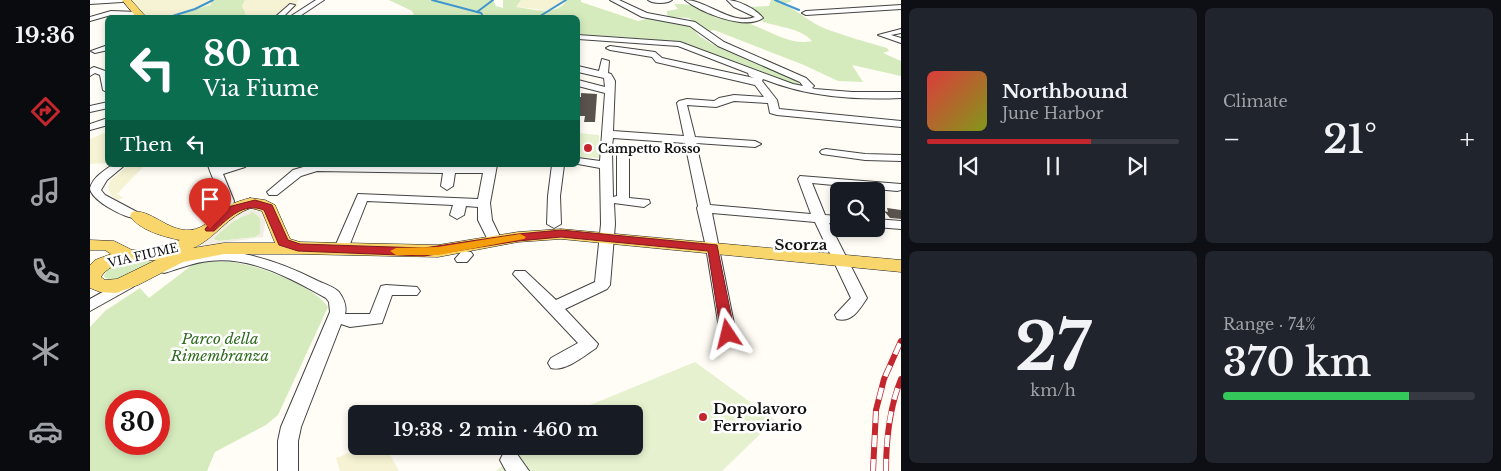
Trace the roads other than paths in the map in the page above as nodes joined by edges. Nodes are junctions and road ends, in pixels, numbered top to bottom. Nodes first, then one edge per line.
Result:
1 (122, 0) edge
2 (126, 0) edge
3 (322, 0) edge
4 (613, 0) edge
5 (650, 0) edge
6 (669, 0) edge
7 (688, 0) edge
8 (730, 0) edge
9 (90, 2) edge
10 (292, 5) dead end
11 (901, 7) edge
12 (806, 13) dead end
13 (133, 15) edge
14 (139, 15) edge
15 (280, 15) edge
16 (297, 15) edge
17 (90, 19) edge
18 (901, 31) edge
19 (580, 37) edge
20 (901, 39) edge
21 (580, 44) edge
22 (105, 48) edge
23 (95, 51) dead end
24 (605, 61) dead end
25 (730, 63) junction
26 (580, 66) edge
27 (90, 74) edge
28 (105, 77) edge
29 (580, 83) edge
30 (608, 83) junction
31 (759, 83) junction
32 (805, 88) junction
33 (580, 90) edge
34 (901, 95) edge
35 (772, 100) junction
36 (105, 106) edge
37 (90, 109) edge
38 (105, 122) edge
39 (901, 124) edge
40 (90, 127) edge
41 (725, 129) dead end
42 (607, 134) junction
43 (691, 140) junction
44 (729, 142) junction
45 (755, 144) dead end
46 (607, 148) junction
47 (826, 152) dead end
48 (901, 158) edge
49 (580, 161) edge
50 (606, 165) junction
51 (116, 167) edge
52 (228, 167) edge
53 (316, 167) edge
54 (406, 167) edge
55 (490, 167) edge
56 (558, 167) edge
57 (215, 169) edge
58 (450, 169) junction
59 (447, 186) dead end
60 (897, 187) dead end
61 (273, 192) dead end
62 (228, 195) junction
63 (608, 200) junction
64 (623, 201) junction
65 (255, 203) junction
66 (644, 203) dead end
67 (484, 204) junction
68 (703, 208) junction
69 (135, 215) joint
70 (225, 215) junction
71 (820, 219) junction
72 (830, 220) edge
73 (554, 224) dead end
74 (885, 224) edge
75 (901, 225) edge
76 (210, 229) junction
77 (164, 230) junction
78 (277, 230) junction
79 (606, 237) junction
80 (494, 241) junction
81 (90, 246) edge
82 (244, 248) junction
83 (298, 248) junction
84 (713, 248) junction
85 (341, 250) junction
86 (154, 254) junction
87 (129, 256) junction
88 (840, 259) junction
89 (901, 266) edge
90 (94, 274) edge
91 (520, 274) dead end
92 (138, 278) junction
93 (412, 291) dead end
94 (90, 306) edge
95 (553, 308) junction
96 (843, 315) dead end
97 (336, 317) junction
98 (728, 334) dead end
99 (557, 363) dead end
100 (288, 471) edge

1 - 9 street
2 - 14 main road
3 - 16 street
4 - 32 street
5 - 6 street
7 - 8 street
10 - 15 street
11 - 12 street
13 - 17 street
18 - 20 street
19 - 25 street
21 - 31 street
22 - 23 street
24 - 30 street
25 - 31 street
25 - 32 street
26 - 30 street
27 - 28 street
29 - 30 street
30 - 33 street
30 - 42 street
31 - 35 street
32 - 34 street
35 - 39 street
35 - 43 street
36 - 37 street
38 - 40 street
41 - 44 street
42 - 43 street
42 - 46 street
43 - 44 street
43 - 68 street
44 - 45 street
46 - 50 street
46 - 64 street
47 - 48 street
49 - 50 street
50 - 63 street
51 - 69 street
52 - 57 street
53 - 61 street
54 - 58 street
55 - 58 street
55 - 67 street
56 - 73 street
57 - 62 street
58 - 59 street
60 - 71 street
62 - 65 street
62 - 70 street
63 - 64 street
63 - 79 street
64 - 66 street
65 - 70 main road, VIA FIUME
65 - 78 main road
67 - 80 street
67 - 85 street
68 - 71 street
68 - 84 street
69 - 77 main road
70 - 76 main road, VIA FIUME
71 - 72 street
71 - 88 street
74 - 75 street
76 - 77 main road
76 - 86 main road, VIA FIUME
77 - 86 main road
78 - 82 main road, VIA FIUME
78 - 83 main road
79 - 80 main road, VIA FIUME
79 - 84 main road, VIA FIUME
79 - 95 street
80 - 85 main road, VIA FIUME
81 - 87 main road
81 - 90 main road
82 - 83 main road, VIA FIUME
82 - 92 main road, VIA FIUME
83 - 85 main road, VIA FIUME
84 - 88 main road, VIA FIUME
84 - 98 street
86 - 87 main road, VIA FIUME
87 - 90 main road, VIA FIUME
88 - 89 main road, VIA FIUME
88 - 96 street
90 - 92 main road, VIA FIUME
91 - 95 street
92 - 94 street
92 - 97 street
93 - 97 street
95 - 99 street
97 - 100 street

